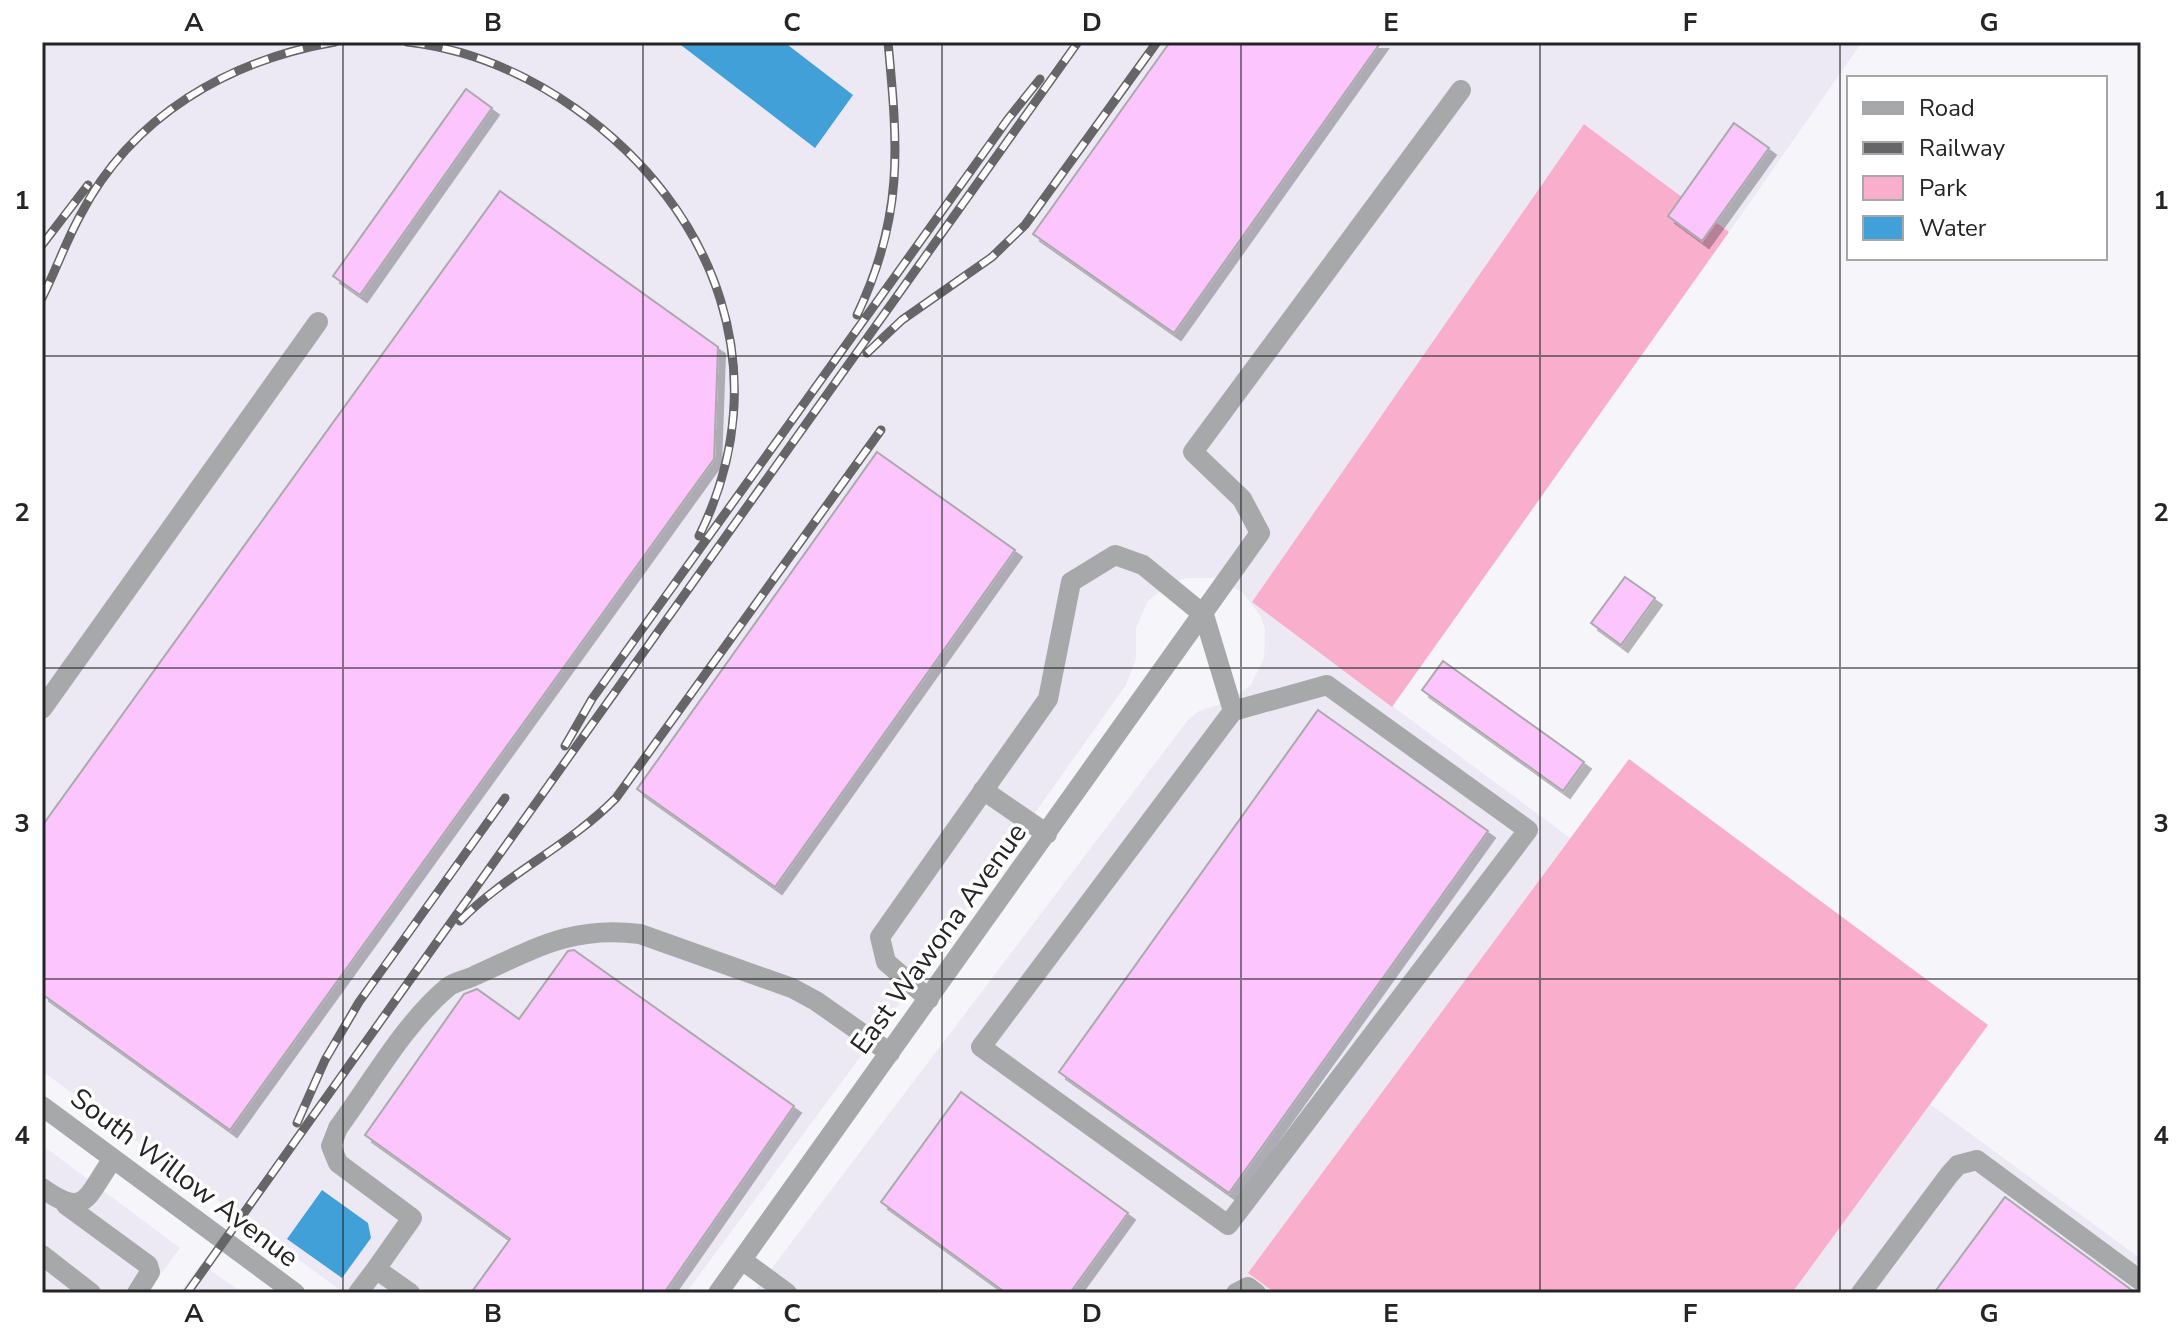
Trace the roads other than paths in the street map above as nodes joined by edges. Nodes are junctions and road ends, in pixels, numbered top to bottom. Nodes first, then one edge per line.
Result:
1 (1461, 90) dead end
2 (318, 322) dead end
3 (1204, 615) junction
4 (42, 709) edge
5 (1233, 711) junction
6 (983, 790) junction
7 (1047, 834) junction
8 (929, 999) junction
9 (890, 1053) junction
10 (42, 1106) edge
11 (113, 1159) junction
12 (42, 1188) edge
13 (66, 1205) junction
14 (42, 1255) edge
15 (742, 1260) junction
16 (376, 1269) junction
17 (2141, 1281) edge
18 (91, 1293) edge
19 (137, 1293) edge
20 (295, 1293) edge
21 (358, 1293) edge
22 (410, 1293) edge
23 (718, 1293) edge
24 (787, 1293) edge
25 (1236, 1293) edge
26 (1256, 1293) edge
27 (1861, 1293) edge

1 - 3 street, East Wawona Avenue
2 - 4 street
3 - 5 street
3 - 6 street
3 - 7 street, East Wawona Avenue
5 - 5 street
6 - 7 street
6 - 8 street
7 - 8 street, East Wawona Avenue
8 - 9 street, East Wawona Avenue
9 - 15 street, East Wawona Avenue
9 - 16 street
10 - 11 street, South Willow Avenue
11 - 13 street
11 - 20 street, South Willow Avenue
12 - 13 street
13 - 19 street
14 - 18 street
15 - 23 street, East Wawona Avenue
15 - 24 street
16 - 21 street
16 - 22 street
17 - 27 street
25 - 26 street

